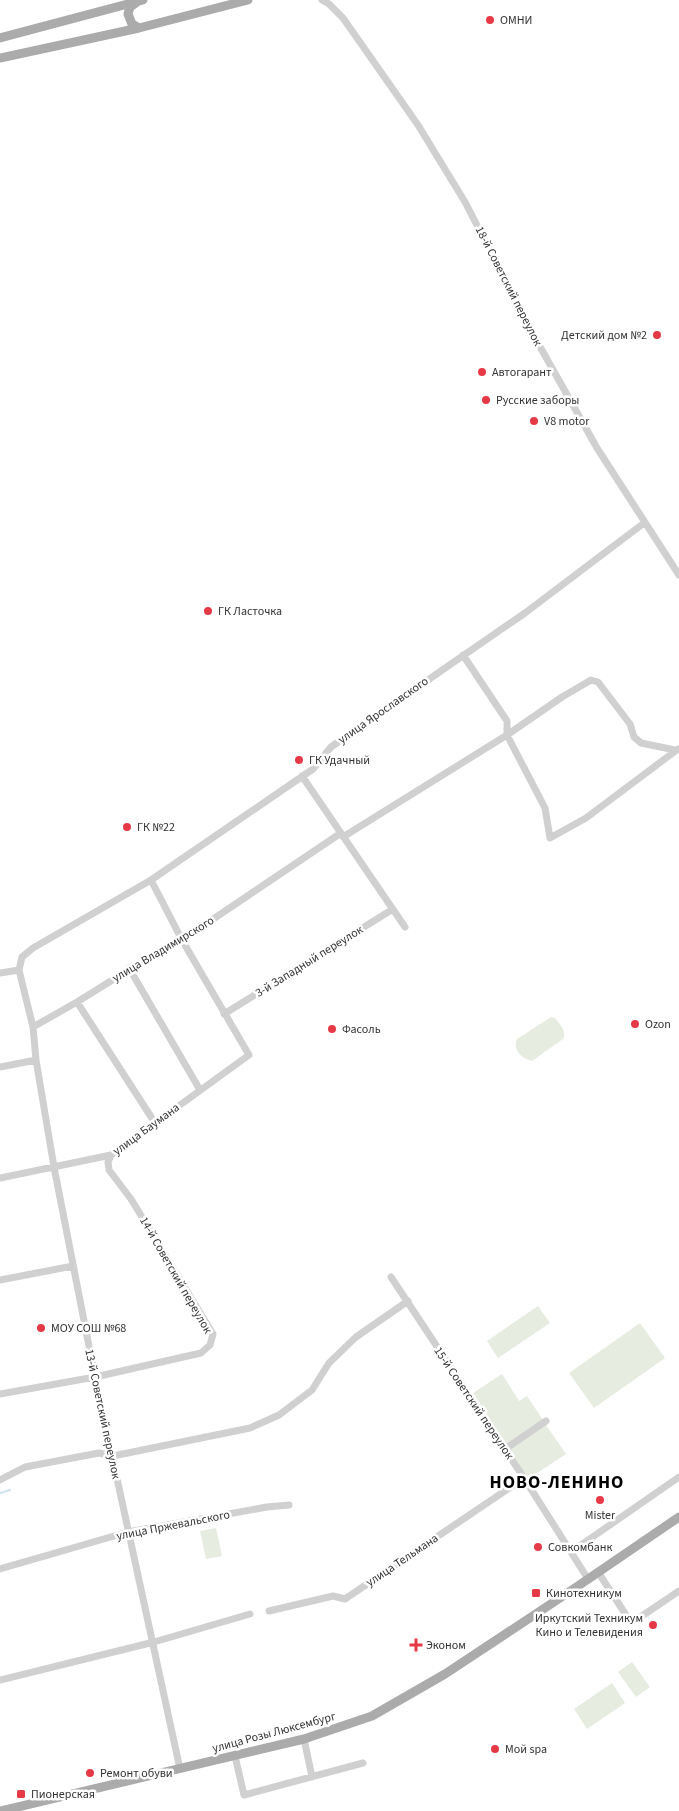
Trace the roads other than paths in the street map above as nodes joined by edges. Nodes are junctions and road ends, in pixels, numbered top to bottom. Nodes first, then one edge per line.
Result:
1 (248, 0) edge
2 (322, 0) edge
3 (140, 1) edge
4 (328, 2) edge
5 (138, 28) junction
6 (0, 38) edge
7 (0, 58) edge
8 (644, 523) junction
9 (679, 575) edge
10 (463, 655) junction
11 (507, 735) junction
12 (677, 749) edge
13 (302, 776) junction
14 (342, 835) junction
15 (151, 880) junction
16 (393, 909) junction
17 (405, 926) dead end
18 (182, 940) junction
19 (129, 968) junction
20 (19, 970) junction
21 (0, 973) edge
22 (77, 1002) junction
23 (224, 1014) junction
24 (33, 1028) junction
25 (36, 1060) junction
26 (0, 1067) edge
27 (200, 1090) junction
28 (155, 1123) junction
29 (111, 1155) junction
30 (54, 1167) junction
31 (0, 1178) edge
32 (73, 1266) junction
33 (391, 1277) dead end
34 (0, 1280) edge
35 (408, 1301) junction
36 (95, 1377) junction
37 (0, 1394) edge
38 (546, 1421) dead end
39 (504, 1449) junction
40 (113, 1456) junction
41 (679, 1477) edge
42 (524, 1478) junction
43 (0, 1480) edge
44 (289, 1505) dead end
45 (679, 1517) edge
46 (128, 1532) junction
47 (571, 1552) junction
48 (0, 1569) edge
49 (598, 1572) junction
50 (588, 1579) junction
51 (679, 1591) edge
52 (269, 1610) dead end
53 (250, 1614) dead end
54 (154, 1642) junction
55 (0, 1680) edge
56 (304, 1739) junction
57 (235, 1756) junction
58 (363, 1763) dead end
59 (180, 1769) junction
60 (312, 1777) junction
61 (1, 1811) edge

1 - 5 main road
2 - 4 street, 18-й Советский переулок
3 - 5 main road
3 - 6 main road
4 - 8 street, 18-й Советский переулок
5 - 7 main road
8 - 9 street, 18-й Советский переулок
8 - 10 street, улица Ярославского
10 - 11 street
10 - 13 street, улица Ярославского
11 - 12 street, улица Владимирского
11 - 12 street
11 - 14 street, улица Владимирского
13 - 14 street
13 - 15 street, улица Ярославского
14 - 16 street
14 - 18 street, улица Владимирского
15 - 18 street
15 - 20 street, улица Ярославского
16 - 17 street
16 - 23 street, 3-й Западный переулок
18 - 19 street, улица Владимирского
18 - 23 street
19 - 22 street, улица Владимирского
19 - 27 street
20 - 21 street
20 - 24 street, 13-й Советский переулок
22 - 24 street, улица Владимирского
22 - 28 street
23 - 27 street, улица Баумана
24 - 25 street, 13-й Советский переулок
25 - 26 street
25 - 30 street, 13-й Советский переулок
27 - 28 street, улица Баумана
28 - 29 street, улица Баумана
29 - 30 street, улица Баумана
29 - 36 street, 14-й Советский переулок
30 - 31 street, улица Баумана
30 - 32 street, 13-й Советский переулок
32 - 34 street
32 - 36 street, 13-й Советский переулок
33 - 35 street, 15-й Советский переулок
35 - 39 street, 15-й Советский переулок
35 - 40 street
36 - 37 street
36 - 40 street, 13-й Советский переулок
38 - 39 street
39 - 42 street, 15-й Советский переулок
40 - 43 street
40 - 46 street, 13-й Советский переулок
41 - 47 street
42 - 47 street, 15-й Советский переулок
42 - 52 street, улица Тельмана
44 - 46 street, улица Пржевальского
45 - 49 main road, улица Розы Люксембург
46 - 48 street, улица Пржевальского
46 - 54 street, 13-й Советский переулок
47 - 50 street, 15-й Советский переулок
49 - 50 main road, улица Розы Люксембург
49 - 51 street
50 - 56 main road, улица Розы Люксембург
53 - 54 street
54 - 55 street
54 - 59 street, 13-й Советский переулок
56 - 57 main road, улица Розы Люксембург
56 - 60 street
57 - 59 main road, улица Розы Люксембург
57 - 60 street
58 - 60 street
59 - 61 main road, улица Розы Люксембург

